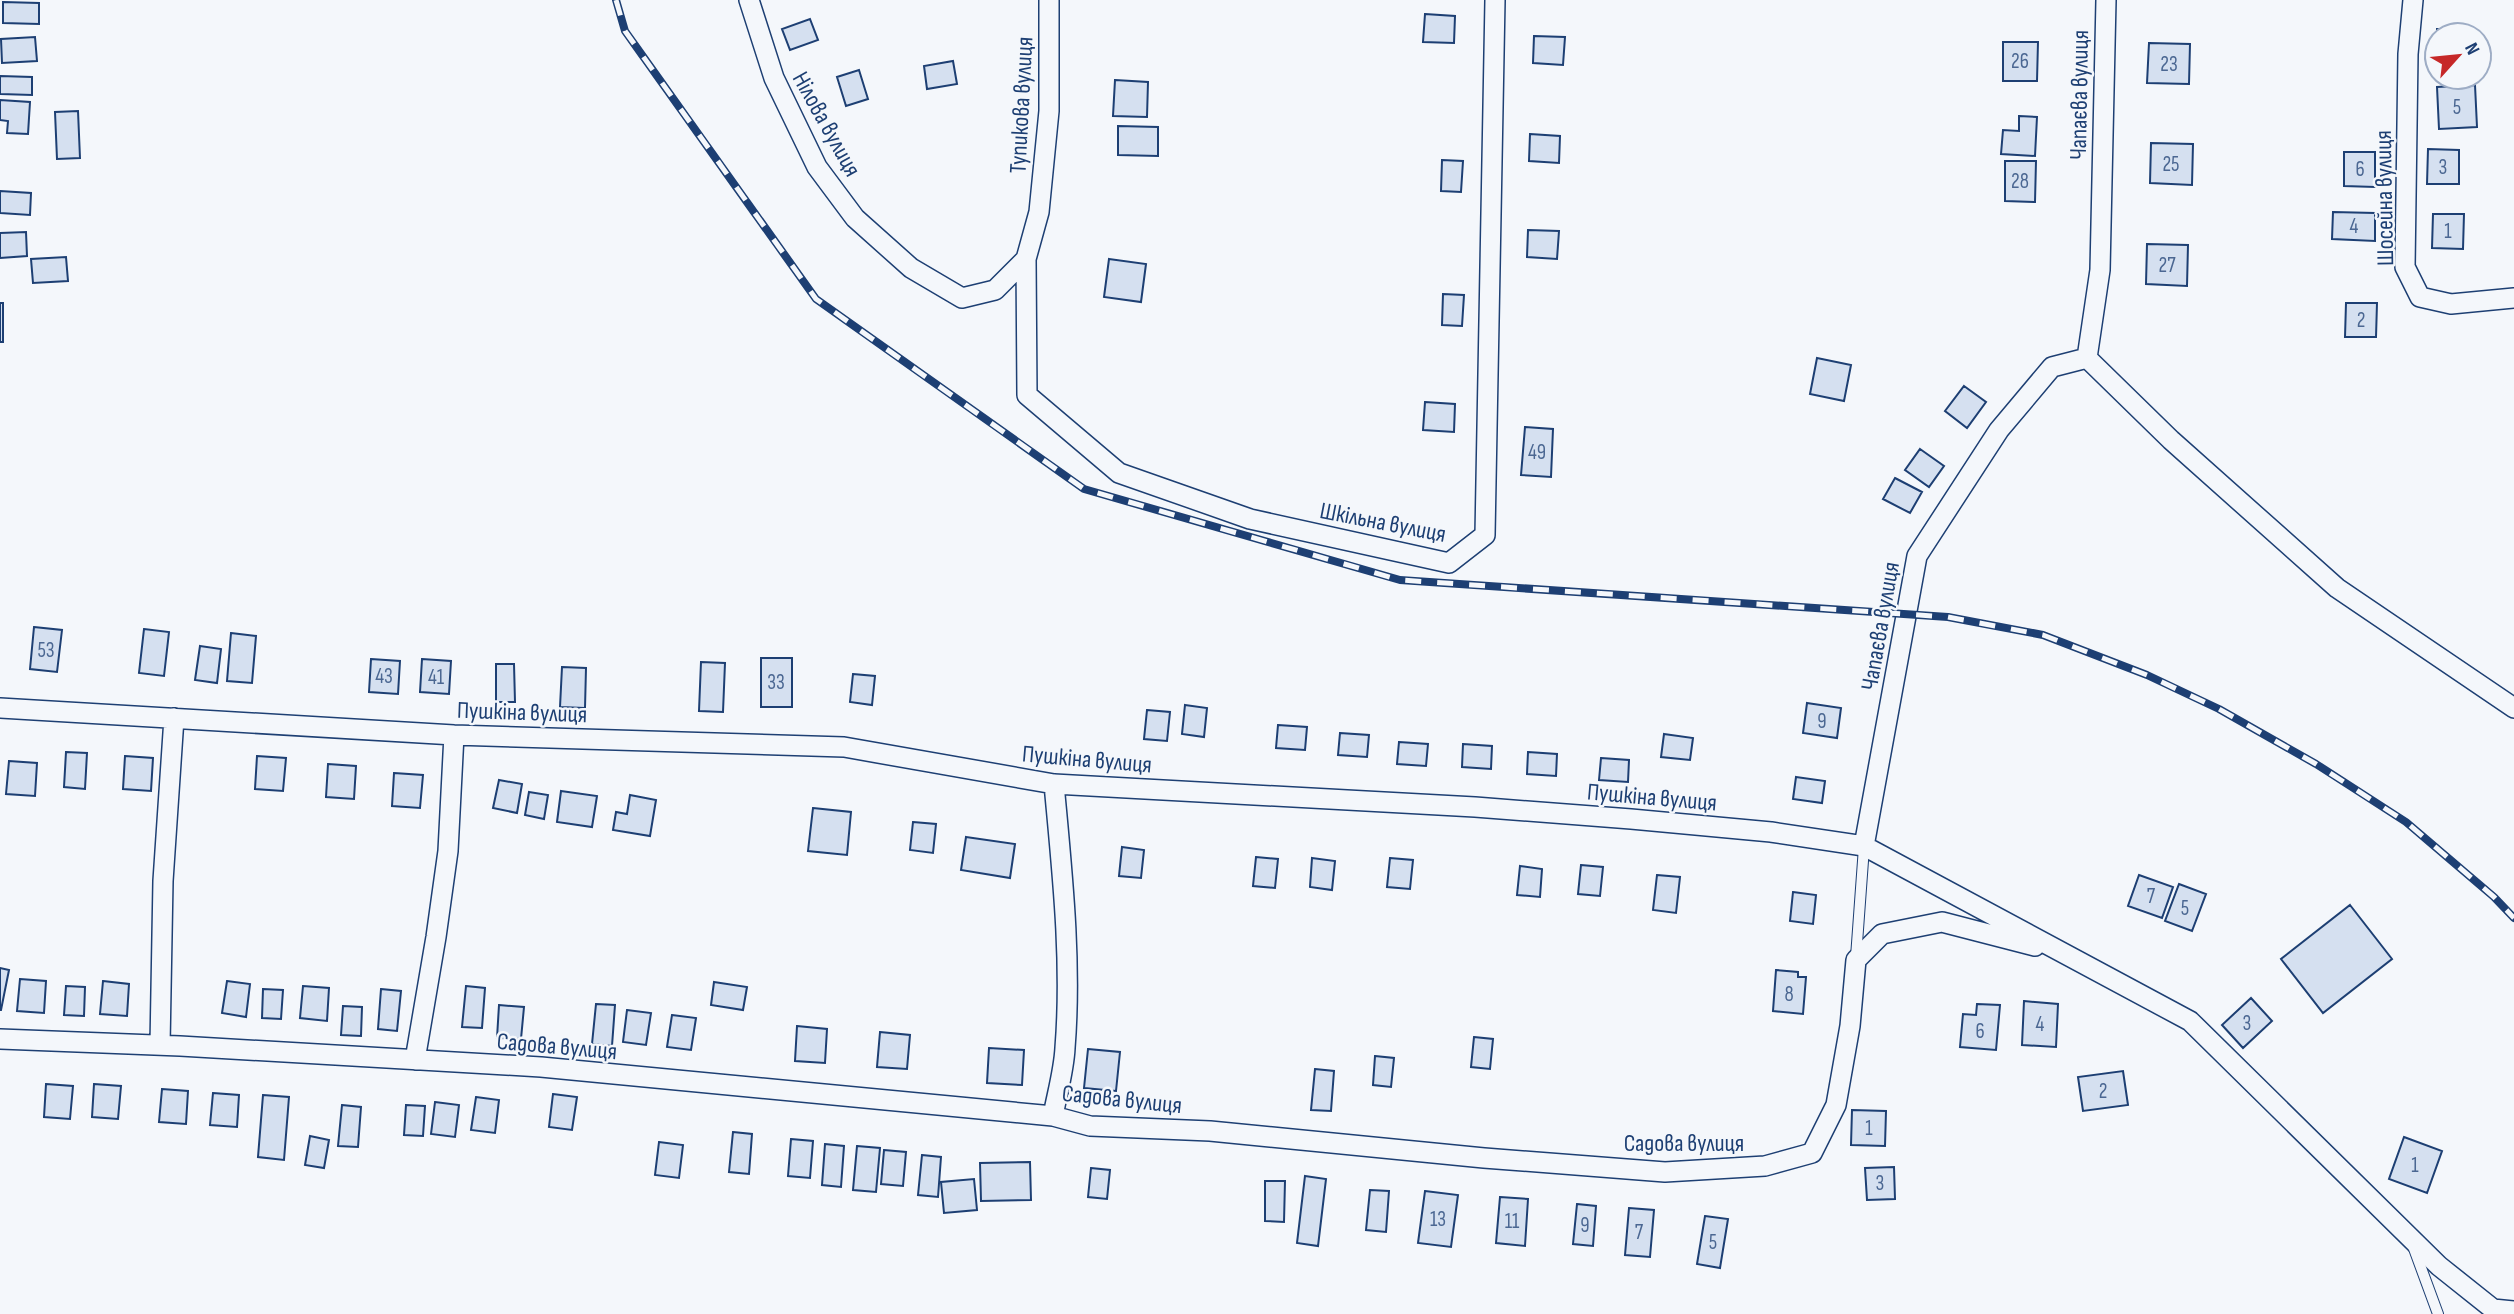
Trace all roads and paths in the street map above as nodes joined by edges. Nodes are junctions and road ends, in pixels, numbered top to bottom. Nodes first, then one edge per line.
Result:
1 (749, 0) edge
2 (1049, 0) edge
3 (1495, 0) edge
4 (2106, 0) edge
5 (2413, 0) edge
6 (1027, 259) junction
7 (2514, 298) edge
8 (2088, 358) junction
9 (0, 708) edge
10 (2514, 708) edge
11 (174, 718) junction
12 (454, 735) junction
13 (1054, 784) junction
14 (1864, 846) junction
15 (2066, 954) junction
16 (1856, 960) junction
17 (0, 1039) edge
18 (160, 1045) junction
19 (415, 1060) junction
20 (1053, 1116) junction
21 (2411, 1239) junction
22 (2514, 1311) edge
23 (2438, 1314) edge

1 - 6 street, Нілова вулиця
2 - 6 street, Тупикова вулиця
3 - 6 street, Шкільна вулиця
4 - 8 street, Чапаєва вулиця
5 - 7 street, Шосейна вулиця
8 - 10 street
8 - 14 street, Чапаєва вулиця
9 - 11 street, Пушкіна вулиця
11 - 12 street, Пушкіна вулиця
11 - 18 street
12 - 13 street, Пушкіна вулиця
12 - 19 street
13 - 14 street, Пушкіна вулиця
13 - 20 street
14 - 15 street, Пушкіна вулиця
14 - 16 lane
15 - 16 street
15 - 21 street, Пушкіна вулиця
16 - 20 street, Садова вулиця
17 - 18 street, Садова вулиця
18 - 19 street, Садова вулиця
19 - 20 street, Садова вулиця
21 - 22 street, Пушкіна вулиця
21 - 23 lane

